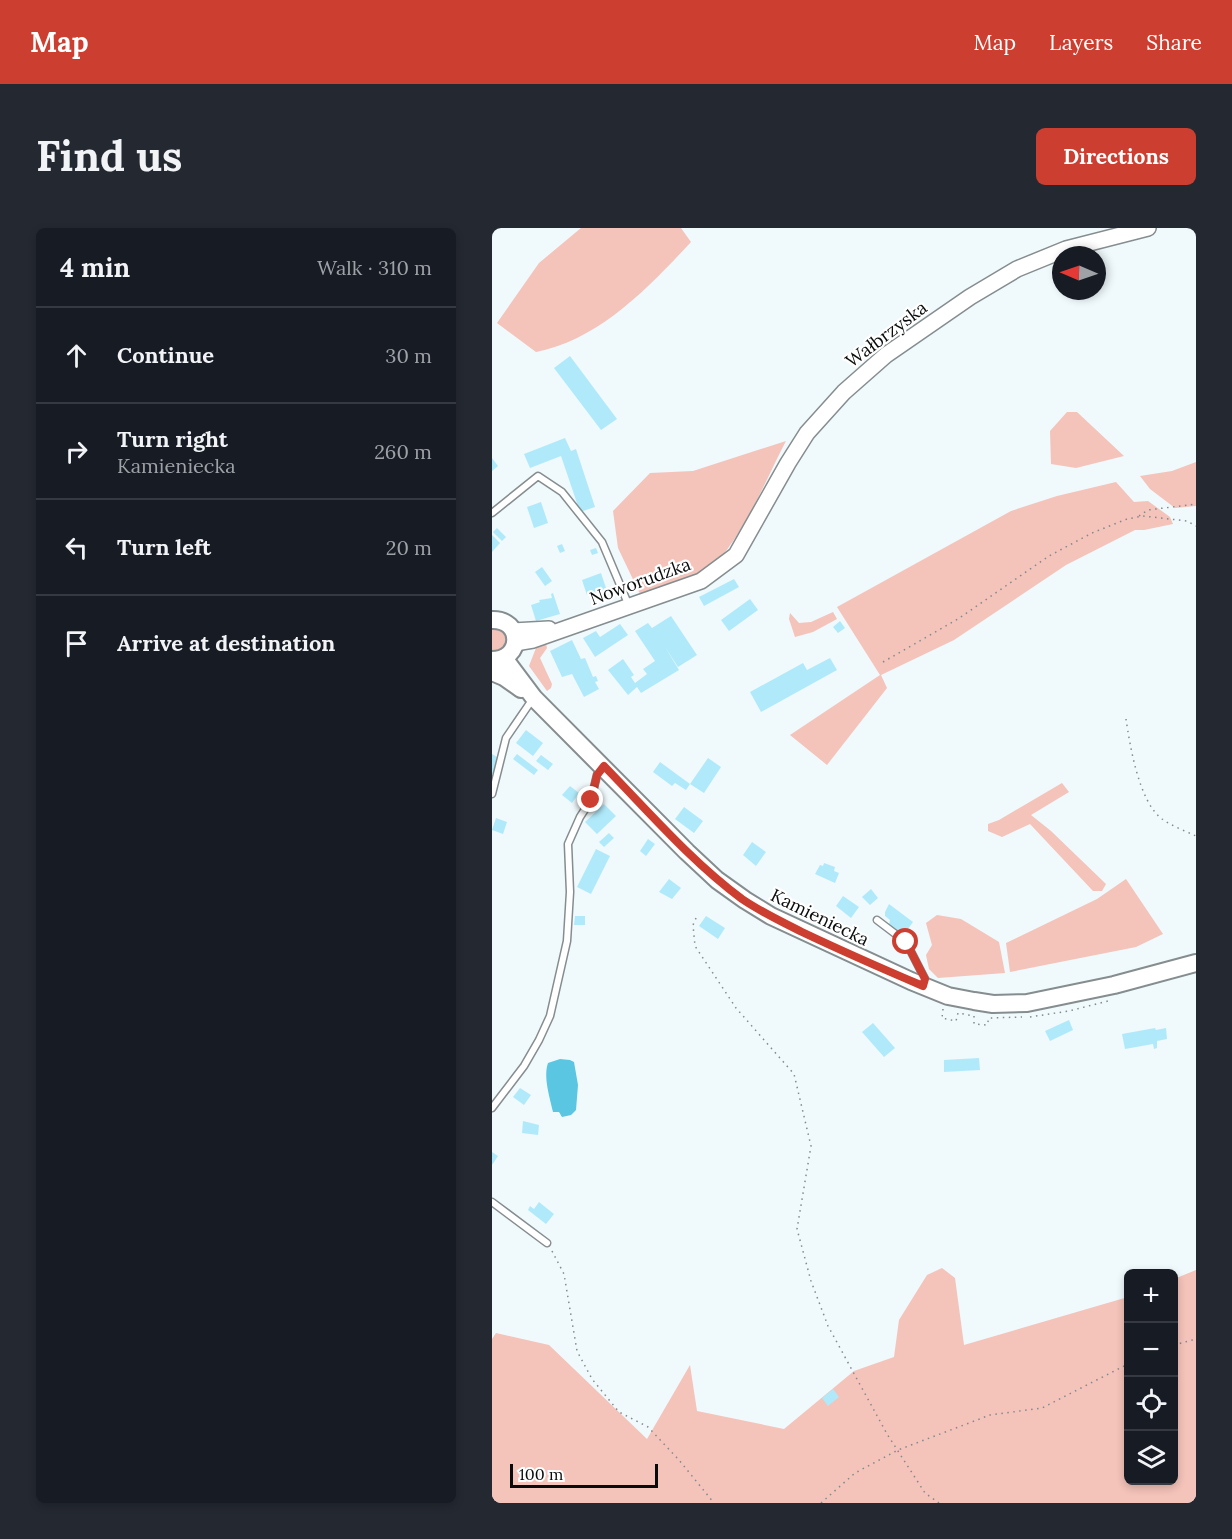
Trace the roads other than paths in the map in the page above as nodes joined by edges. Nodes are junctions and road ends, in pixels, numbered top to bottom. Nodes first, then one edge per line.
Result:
1 (1148, 228) edge
2 (492, 513) edge
3 (724, 565) joint
4 (629, 606) junction
5 (492, 620) edge
6 (507, 649) edge
7 (492, 672) edge
8 (534, 698) junction
9 (604, 766) junction
10 (492, 794) edge
11 (878, 920) dead end
12 (1196, 963) edge
13 (923, 986) junction
14 (492, 1108) edge
15 (492, 1202) edge
16 (547, 1243) road end

1 - 3 street, Wałbrzyska
2 - 4 lane
3 - 4 street, Noworudzka
4 - 6 street, Noworudzka
5 - 6 main road
6 - 8 main road, Kamieniecka
7 - 8 main road
8 - 9 main road, Kamieniecka
8 - 10 lane
9 - 13 main road, Kamieniecka
9 - 14 lane
11 - 13 lane
12 - 13 main road, Kamieniecka
15 - 16 lane

